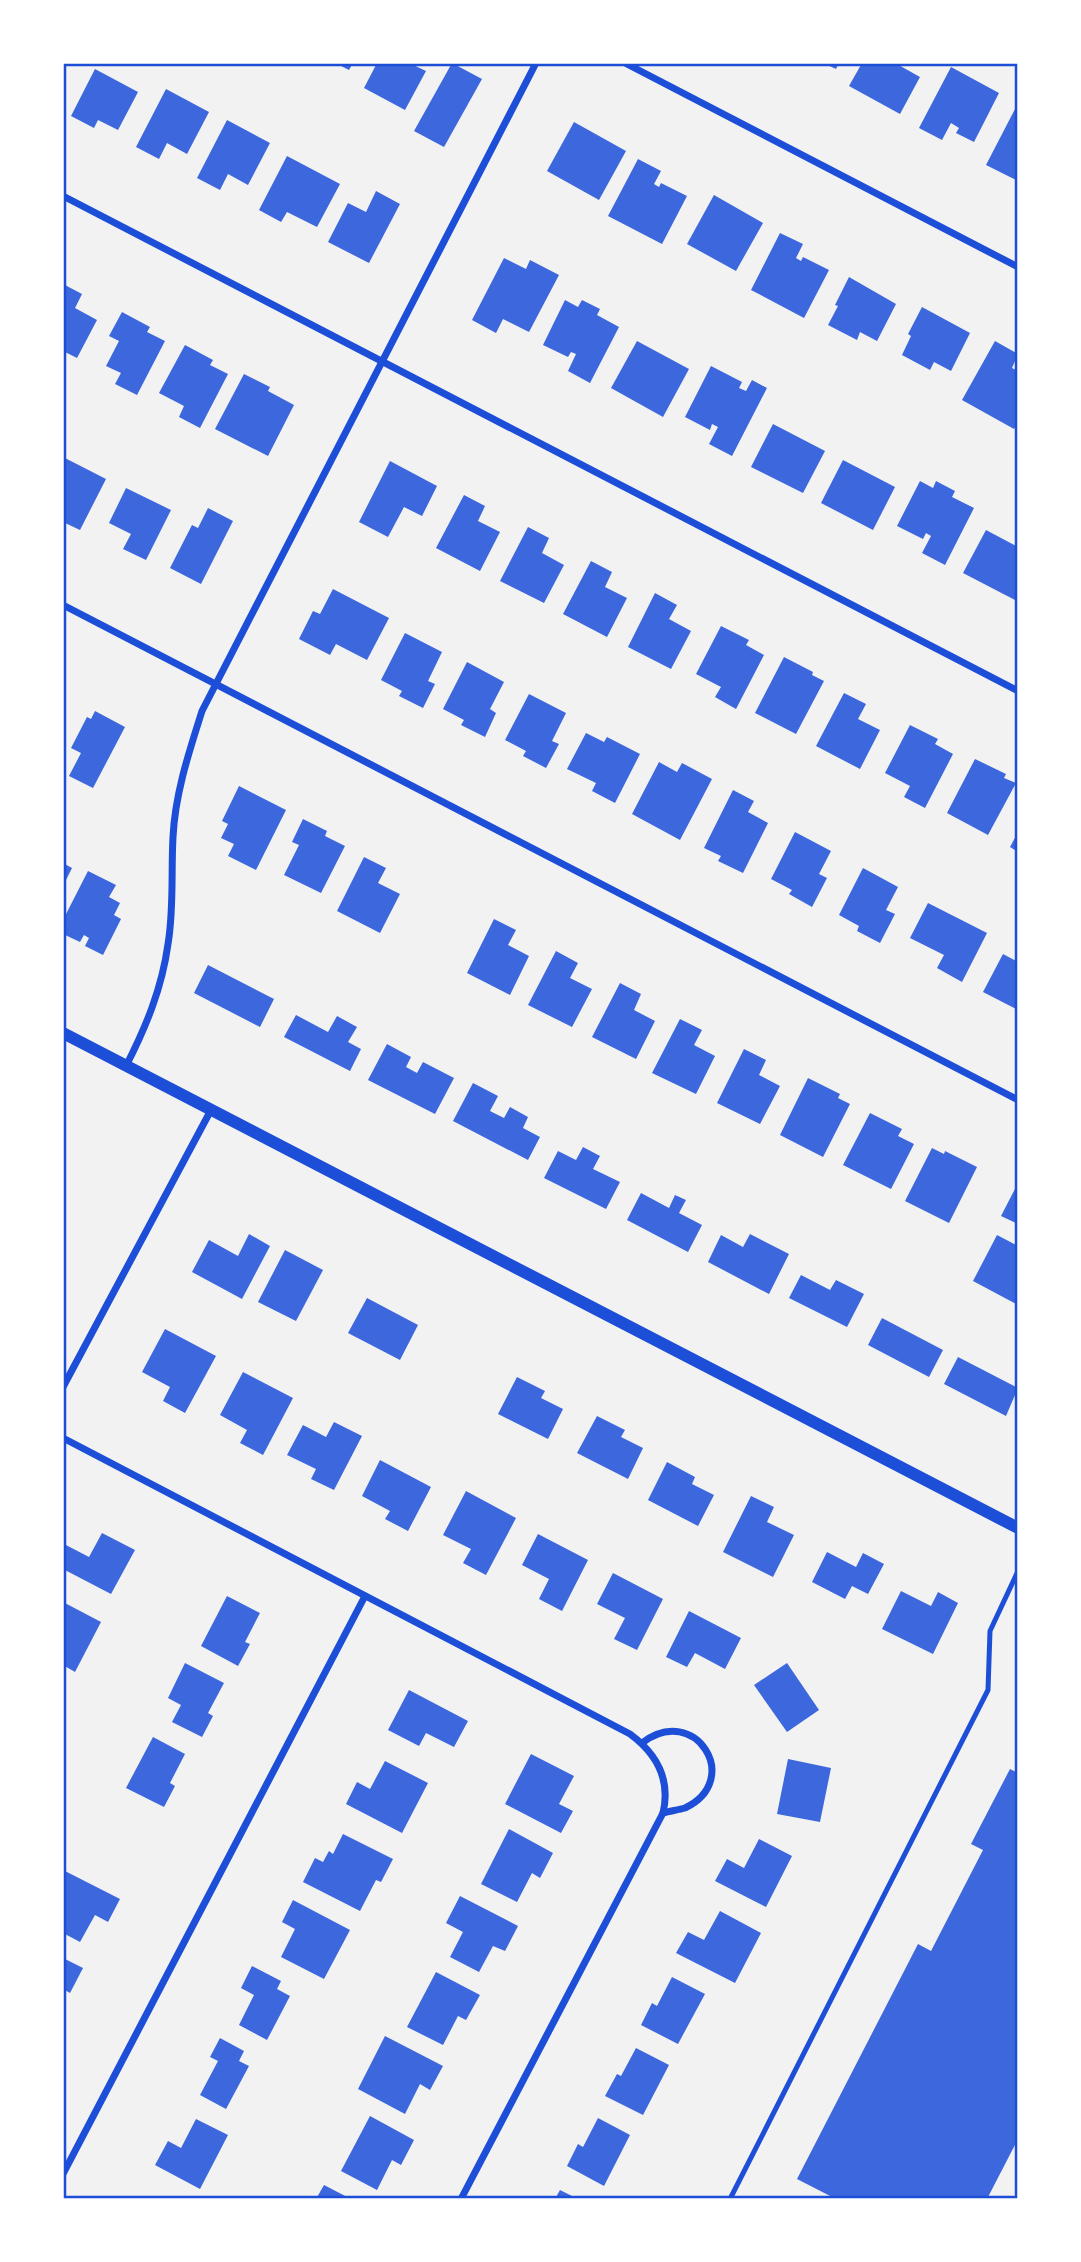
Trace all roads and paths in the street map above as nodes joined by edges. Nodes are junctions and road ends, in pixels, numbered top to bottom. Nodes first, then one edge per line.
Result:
1 (536, 63) edge
2 (625, 63) edge
3 (63, 195) edge
4 (1018, 267) edge
5 (383, 363) junction
6 (63, 605) edge
7 (215, 684) junction
8 (1018, 691) edge
9 (63, 1033) edge
10 (127, 1066) junction
11 (1018, 1100) edge
12 (211, 1110) junction
13 (63, 1387) edge
14 (63, 1437) edge
15 (1018, 1527) edge
16 (1018, 1571) edge
17 (365, 1596) junction
18 (642, 1743) junction
19 (663, 1813) junction
20 (63, 2174) edge
21 (461, 2199) edge
22 (730, 2199) edge

1 - 5 street
2 - 4 street
3 - 5 street
5 - 7 street
5 - 8 street
6 - 7 street
7 - 10 street
7 - 11 street
9 - 10 street
10 - 12 street
12 - 13 street
12 - 15 street
14 - 17 street
16 - 22 lane
17 - 18 street
17 - 20 street
18 - 19 street
18 - 19 street
19 - 21 street

